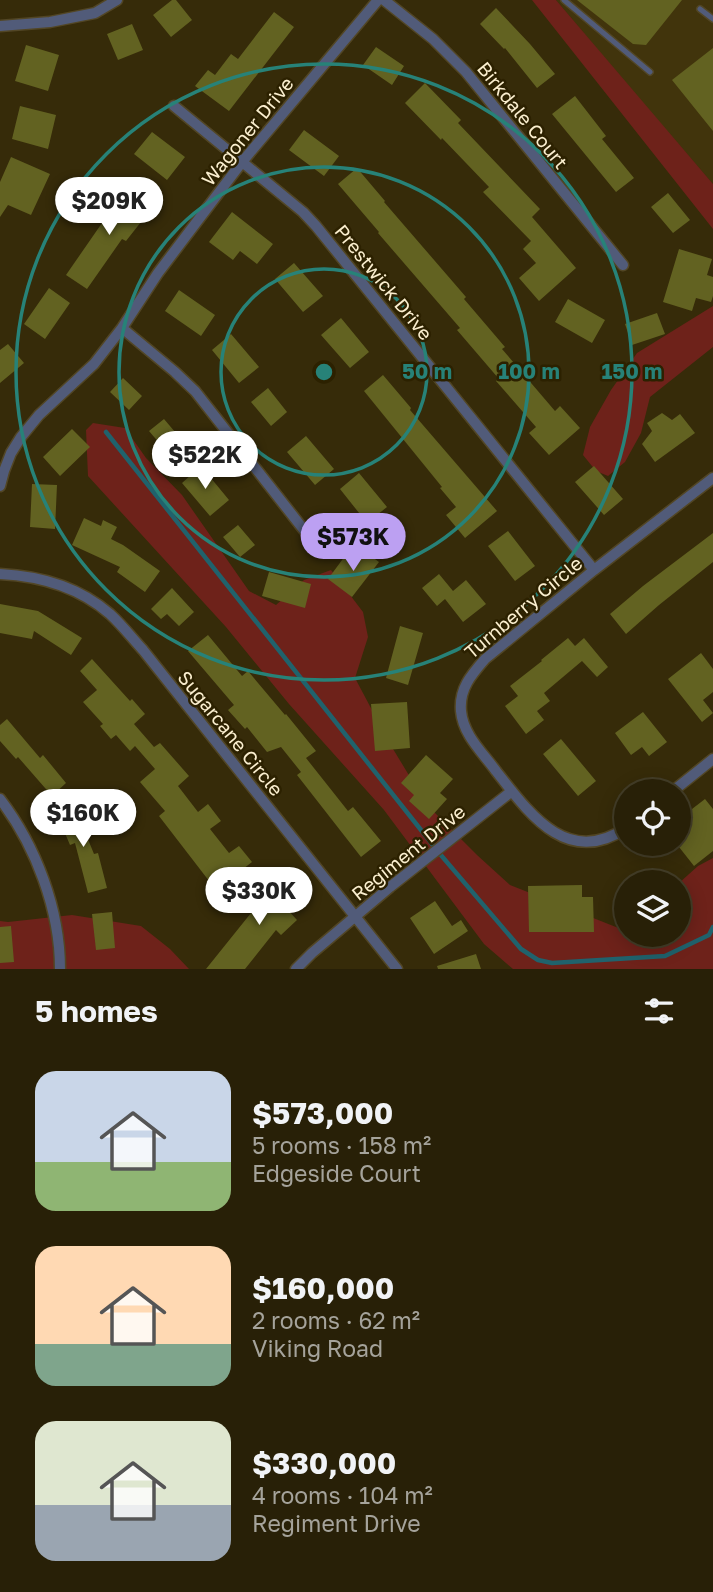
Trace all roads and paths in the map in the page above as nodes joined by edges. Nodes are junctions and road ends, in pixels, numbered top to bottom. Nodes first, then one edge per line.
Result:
1 (117, 0) edge
2 (377, 0) edge
3 (384, 0) edge
4 (564, 0) edge
5 (700, 9) dead end
6 (713, 19) edge
7 (0, 26) edge
8 (650, 72) dead end
9 (174, 107) dead end
10 (242, 162) junction
11 (623, 265) dead end
12 (122, 328) junction
13 (713, 478) edge
14 (0, 486) edge
15 (303, 530) dead end
16 (594, 570) junction
17 (0, 574) edge
18 (713, 759) edge
19 (688, 779) edge
20 (512, 791) junction
21 (0, 799) edge
22 (4, 813) edge
23 (614, 836) edge
24 (355, 917) junction
25 (60, 969) edge
26 (296, 969) edge
27 (397, 969) edge

1 - 7 street
2 - 10 street, Wagoner Drive
3 - 11 street, Birkdale Court
4 - 8 lane
5 - 6 lane
9 - 10 street, Prestwick Drive
10 - 12 street, Wagoner Drive
10 - 16 street, Prestwick Drive
12 - 14 street, Wagoner Drive
12 - 15 street
13 - 16 street, Turnberry Circle
16 - 20 street, Turnberry Circle
17 - 24 street, Sugarcane Circle
18 - 19 street
20 - 23 street, Turnberry Circle
20 - 24 street, Regiment Drive
21 - 22 street
22 - 25 street
24 - 26 street, Regiment Drive
24 - 27 street, Sugarcane Circle

